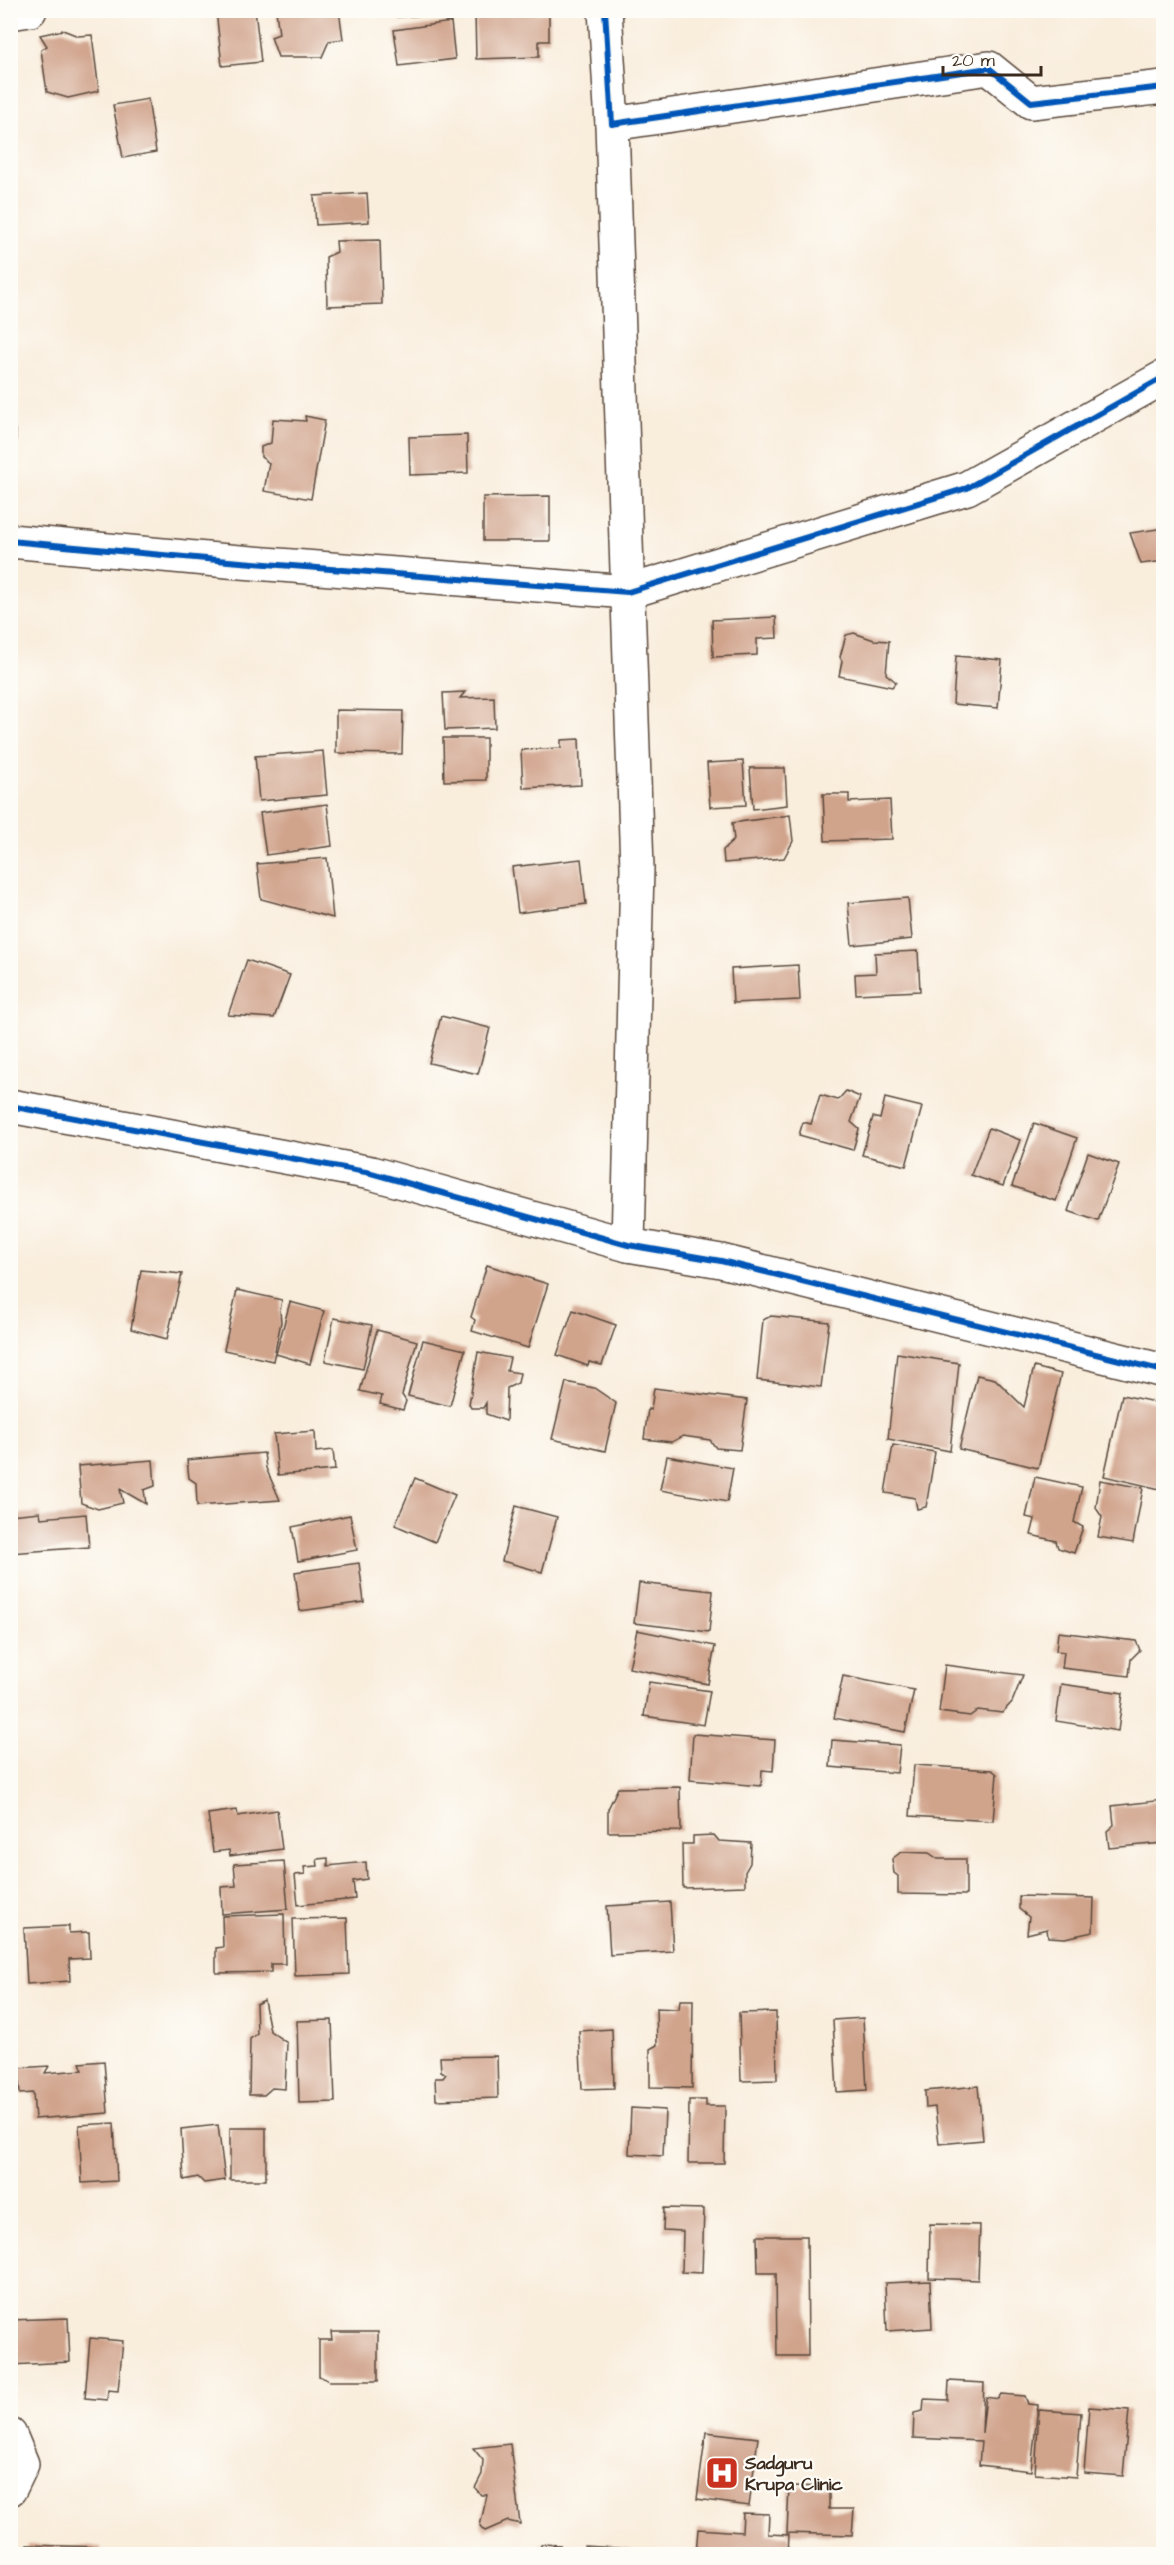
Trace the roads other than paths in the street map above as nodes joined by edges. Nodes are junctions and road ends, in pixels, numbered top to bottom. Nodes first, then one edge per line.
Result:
1 (30, 10) edge
2 (605, 10) edge
3 (10, 13) edge
4 (1164, 87) edge
5 (612, 124) junction
6 (1164, 377) edge
7 (10, 542) edge
8 (628, 592) junction
9 (10, 1106) edge
10 (628, 1245) junction
11 (1164, 1371) edge
12 (10, 2435) edge
13 (10, 2488) edge

1 - 3 street
2 - 5 street
4 - 5 street
5 - 8 street
6 - 8 street
7 - 8 street
8 - 10 street
9 - 10 street
10 - 11 street
12 - 13 street

